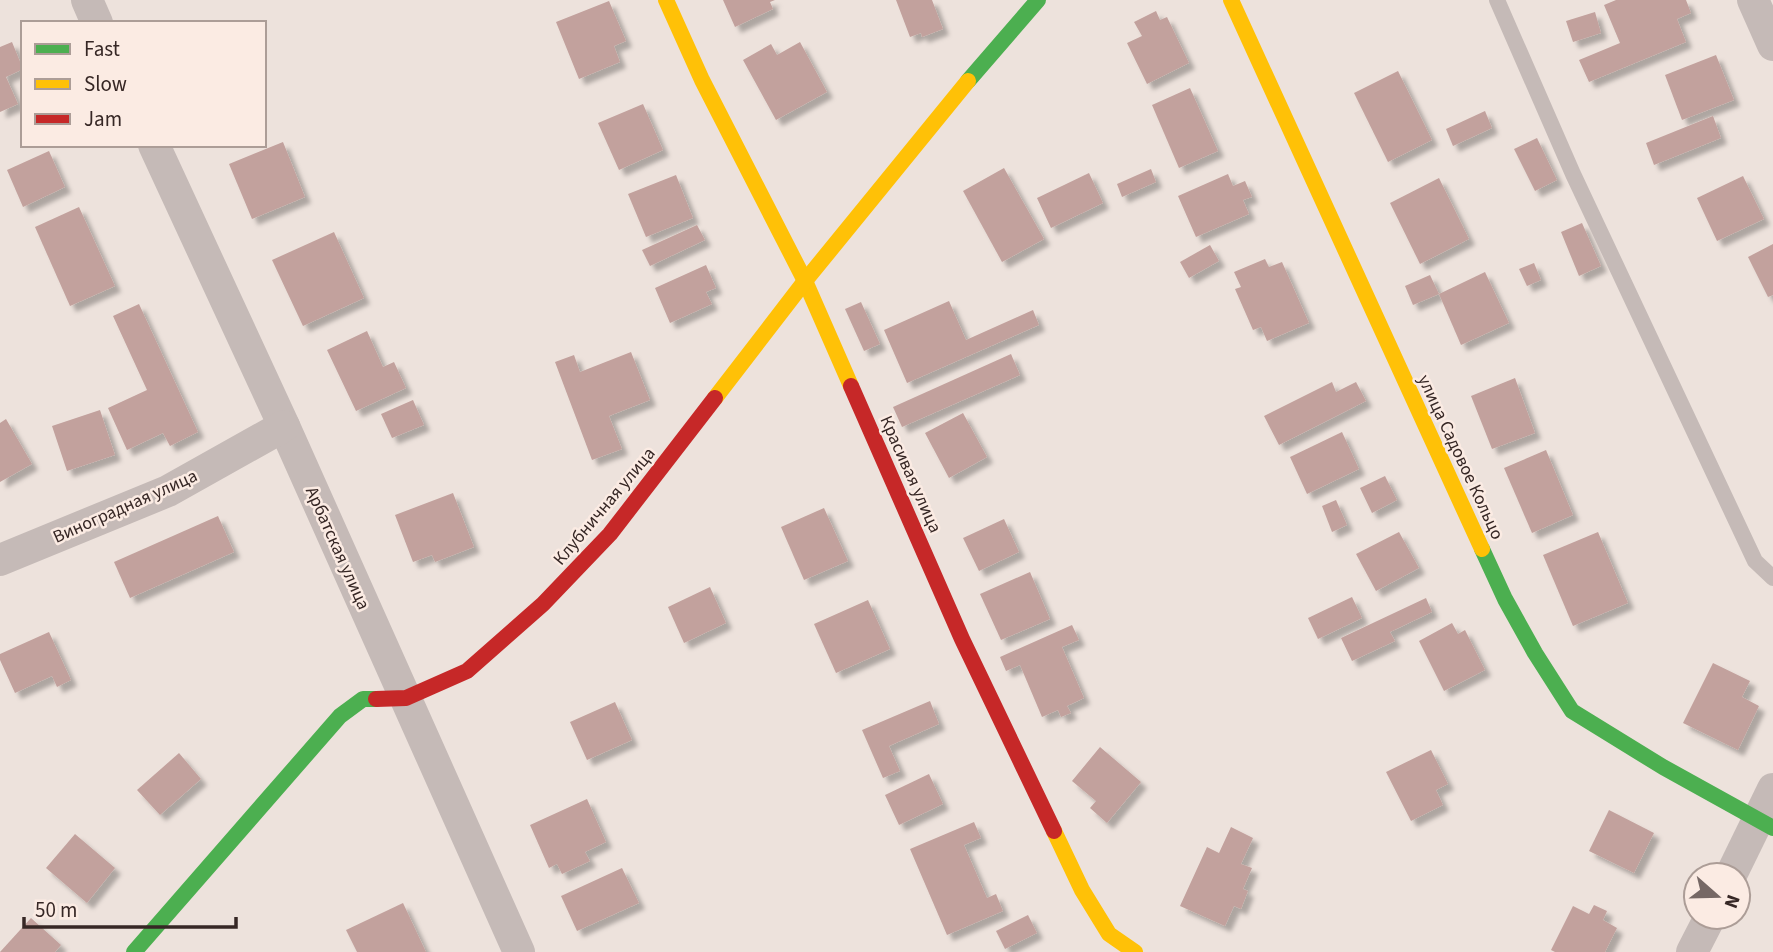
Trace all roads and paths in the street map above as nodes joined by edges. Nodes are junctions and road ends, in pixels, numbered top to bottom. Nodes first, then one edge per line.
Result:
1 (86, 0) edge
2 (666, 0) edge
3 (1038, 0) edge
4 (1231, 0) edge
5 (1497, 0) edge
6 (1753, 0) edge
7 (96, 21) edge
8 (1773, 45) edge
9 (155, 147) edge
10 (805, 281) junction
11 (284, 426) junction
12 (0, 560) edge
13 (1773, 578) edge
14 (406, 698) junction
15 (1773, 789) edge
16 (1765, 825) edge
17 (1741, 861) edge
18 (1703, 931) edge
19 (134, 952) edge
20 (519, 952) edge
21 (1135, 952) edge
22 (1692, 952) edge

1 - 7 street
2 - 10 street, Красивая улица
3 - 10 street, Клубничная улица
4 - 16 street, улица Садовое Кольцо
5 - 13 lane
6 - 8 street
9 - 11 street, Арбатская улица
10 - 14 street, Клубничная улица
10 - 21 street, Красивая улица
11 - 12 street, Виноградная улица
11 - 14 street, Арбатская улица
14 - 19 street, Клубничная улица
14 - 20 street, Арбатская улица
15 - 16 street
16 - 17 street
18 - 22 street

